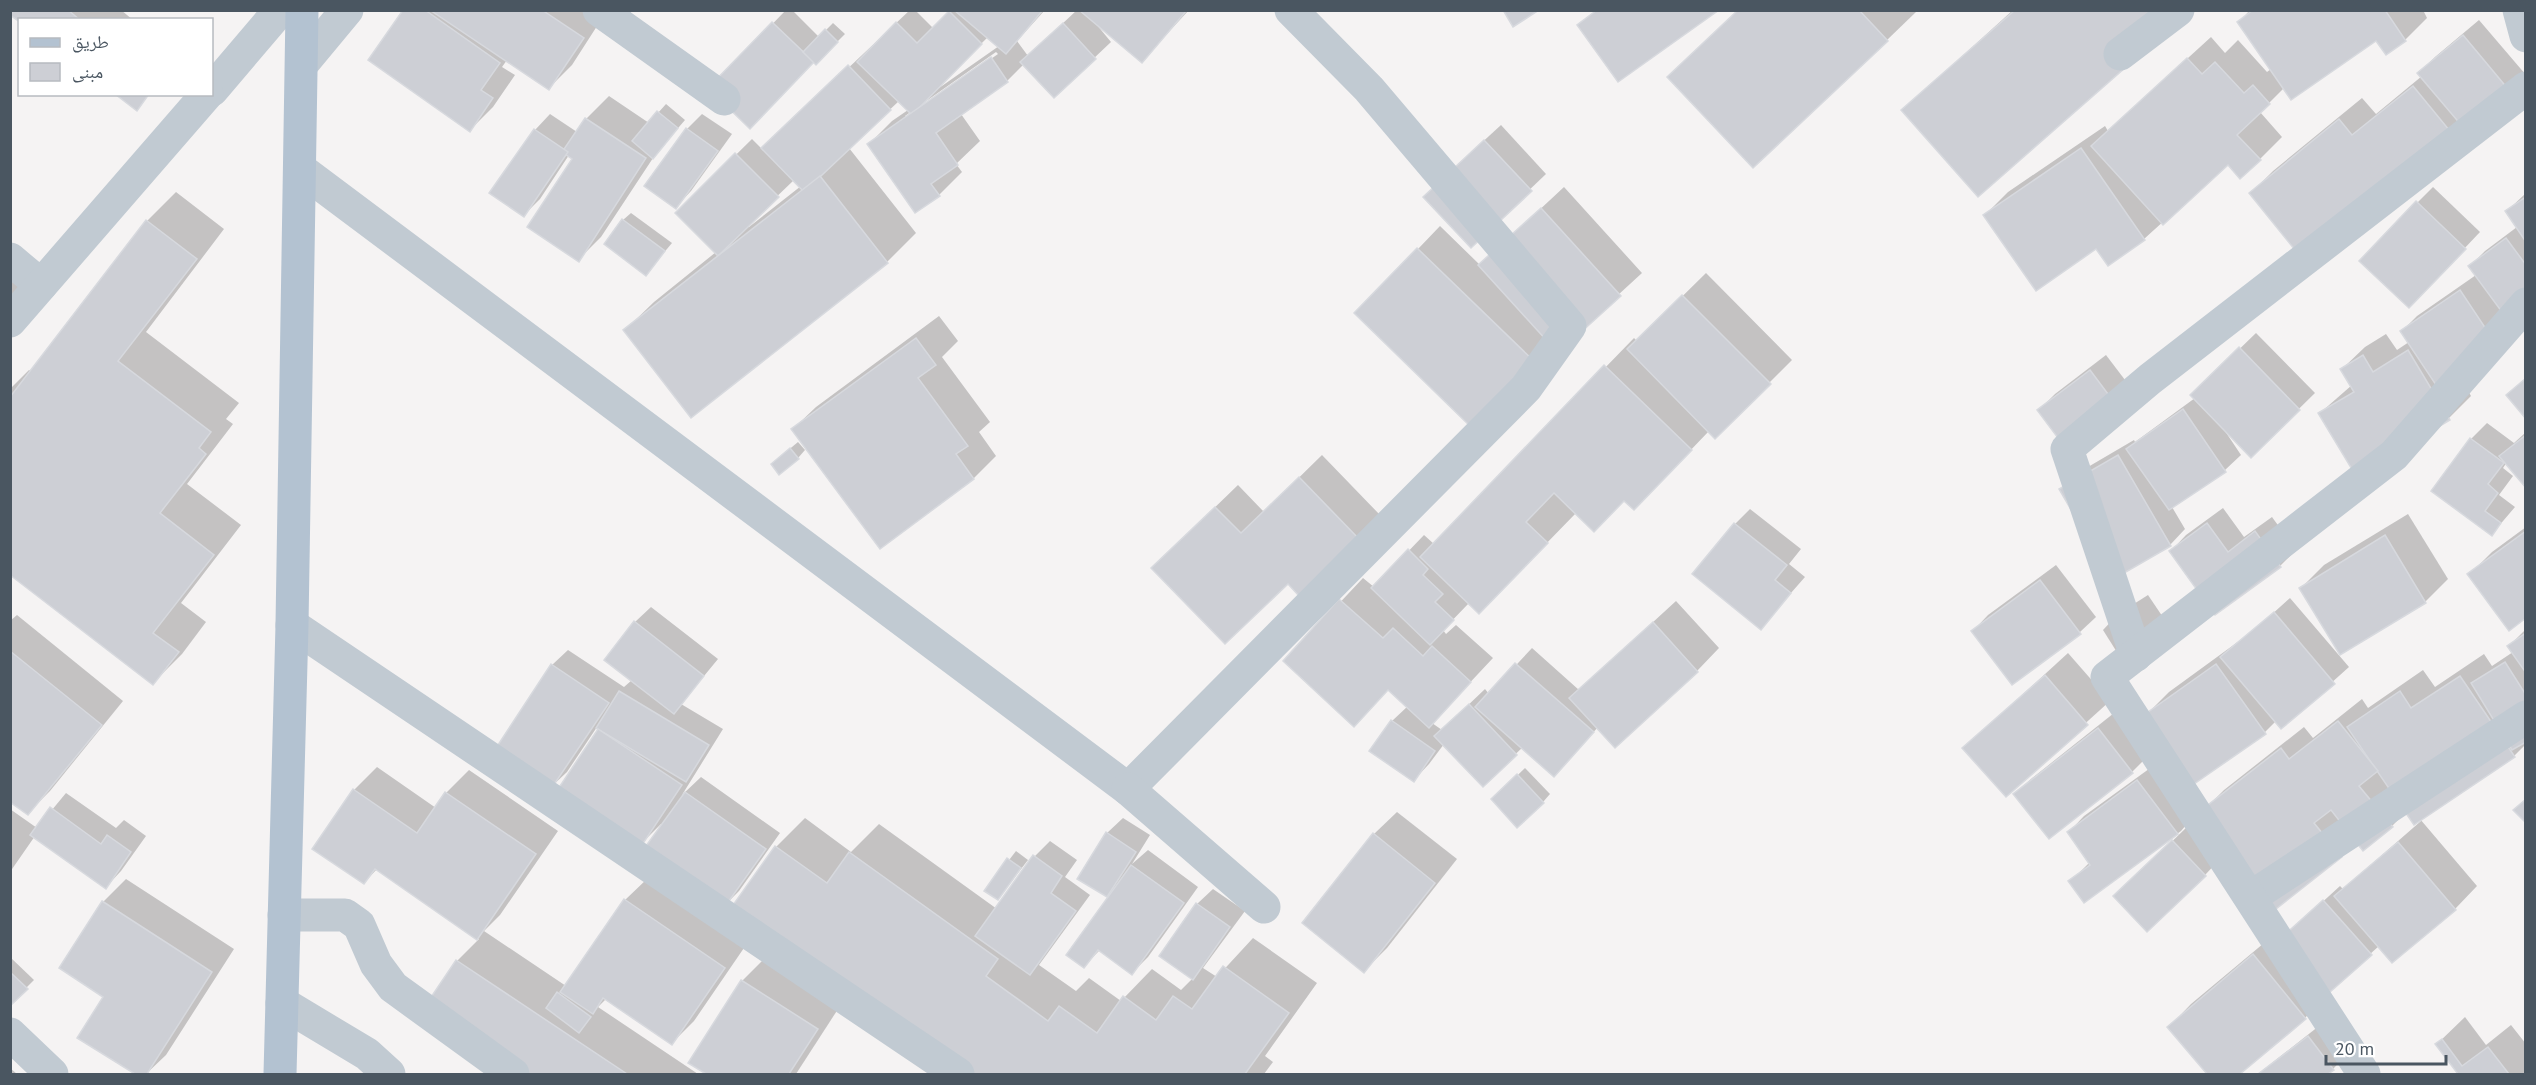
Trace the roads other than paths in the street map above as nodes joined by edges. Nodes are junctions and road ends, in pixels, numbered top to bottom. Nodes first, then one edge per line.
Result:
1 (280, 10) edge
2 (302, 10) edge
3 (347, 10) edge
4 (599, 10) edge
5 (1291, 10) edge
6 (2178, 10) edge
7 (2519, 10) edge
8 (2526, 36) edge
9 (2120, 54) dead end
10 (303, 63) junction
11 (2526, 88) edge
12 (213, 89) edge
13 (205, 96) edge
14 (724, 99) dead end
15 (300, 169) junction
16 (10, 259) edge
17 (41, 285) junction
18 (2526, 304) edge
19 (10, 321) edge
20 (292, 626) junction
21 (2136, 655) junction
22 (2526, 717) edge
23 (1128, 789) junction
24 (2251, 897) junction
25 (1264, 907) dead end
26 (284, 915) junction
27 (282, 1003) junction
28 (10, 1034) edge
29 (52, 1074) edge
30 (280, 1074) edge
31 (388, 1074) edge
32 (513, 1074) edge
33 (958, 1074) edge
34 (2364, 1074) edge

1 - 12 street
2 - 10 main road
3 - 10 street
4 - 14 street
5 - 23 street
6 - 9 street
7 - 8 street
10 - 15 main road
11 - 21 street
13 - 17 street
15 - 20 main road
15 - 23 street
16 - 17 street
17 - 19 street
18 - 21 street
20 - 26 main road
20 - 33 street
21 - 24 street
22 - 24 street
23 - 25 street
24 - 34 street
26 - 27 main road
26 - 32 street
27 - 30 main road
27 - 31 street
28 - 29 street

